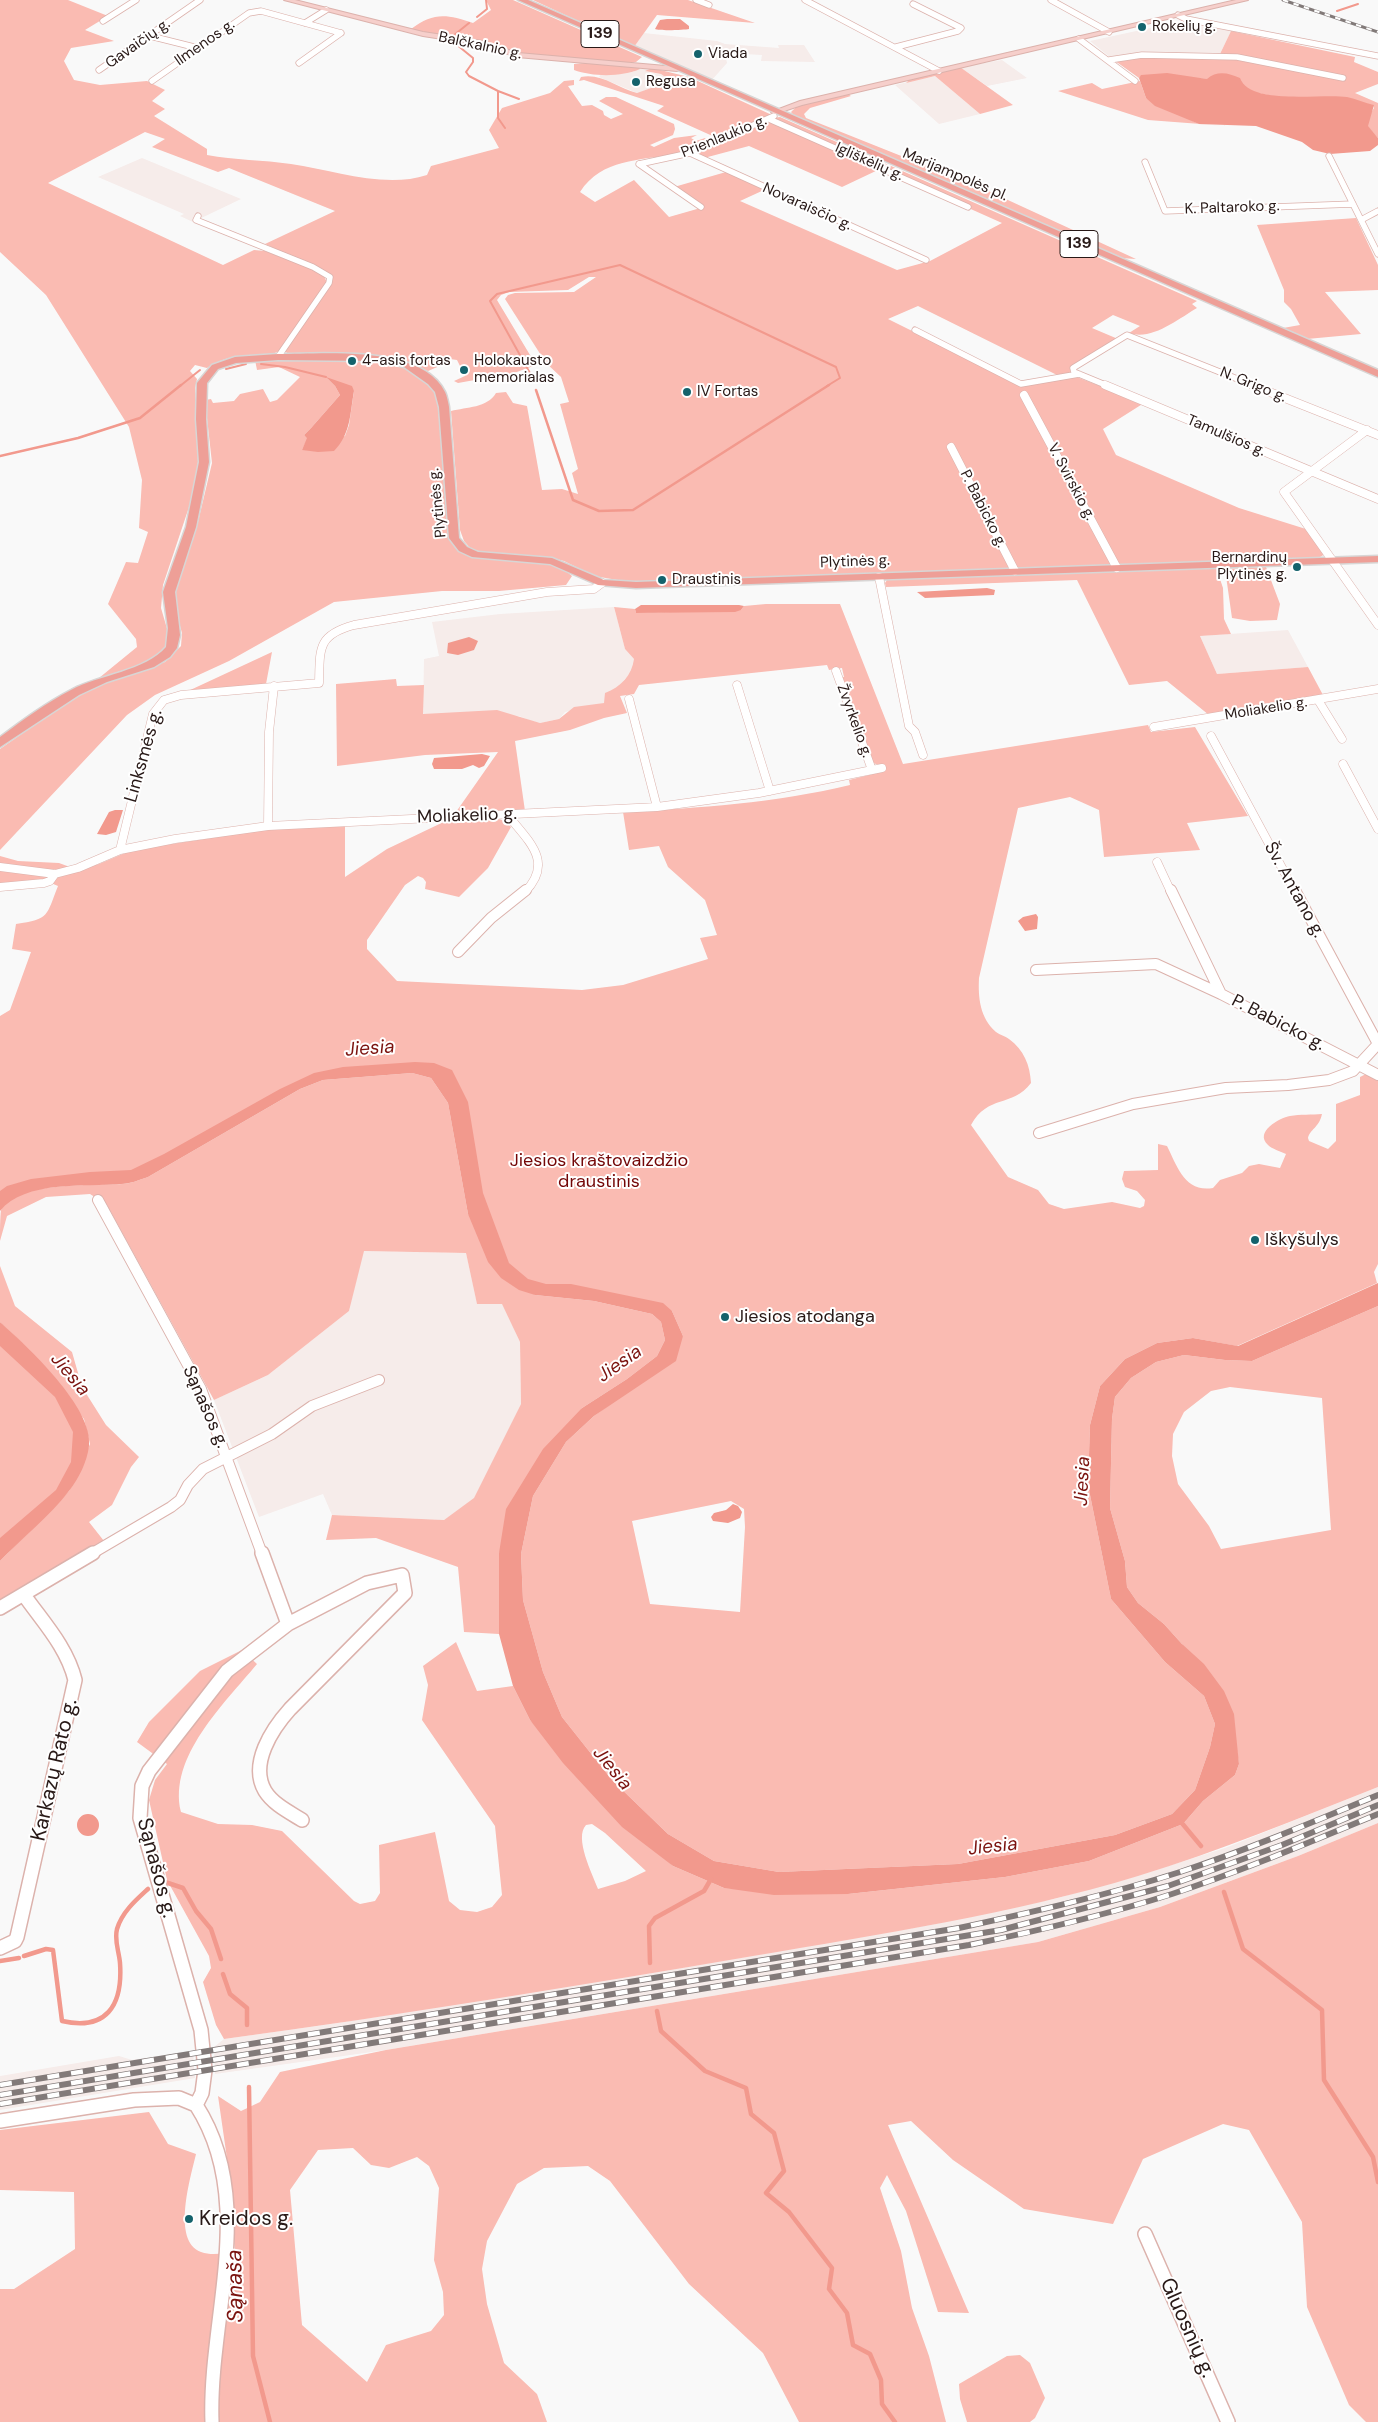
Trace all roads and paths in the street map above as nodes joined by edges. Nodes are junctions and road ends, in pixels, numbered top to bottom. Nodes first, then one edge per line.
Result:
1 (136, 0) edge
2 (200, 0) edge
3 (287, 0) edge
4 (522, 0) edge
5 (696, 0) edge
6 (805, 0) edge
7 (1051, 0) edge
8 (1245, 0) edge
9 (913, 4) dead end
10 (708, 5) dead end
11 (326, 10) junction
12 (1178, 15) junction
13 (103, 21) dead end
14 (305, 23) junction
15 (1109, 32) junction
16 (150, 36) junction
17 (1079, 39) junction
18 (896, 47) junction
19 (198, 48) junction
20 (1378, 56) edge
21 (1108, 60) junction
22 (299, 64) dead end
23 (677, 69) junction
24 (99, 70) dead end
25 (939, 71) junction
26 (1343, 78) dead end
27 (152, 81) dead end
28 (1135, 81) dead end
29 (775, 115) junction
30 (690, 153) junction
31 (1329, 156) dead end
32 (1145, 162) dead end
33 (1353, 204) junction
34 (700, 207) dead end
35 (968, 207) dead end
36 (1378, 210) edge
37 (198, 216) dead end
38 (1361, 220) junction
39 (1378, 254) edge
40 (926, 260) dead end
41 (916, 330) dead end
42 (278, 356) junction
43 (1077, 373) junction
44 (1378, 374) edge
45 (1024, 395) dead end
46 (1367, 430) junction
47 (1378, 435) edge
48 (951, 447) dead end
49 (1311, 471) junction
50 (1378, 499) edge
51 (1378, 560) edge
52 (1334, 561) junction
53 (1117, 568) junction
54 (1015, 571) junction
55 (880, 577) junction
56 (602, 583) junction
57 (1378, 625) edge
58 (836, 671) dead end
59 (737, 685) dead end
60 (274, 686) junction
61 (1378, 689) edge
62 (629, 699) dead end
63 (1318, 700) junction
64 (1154, 727) dead end
65 (1211, 736) dead end
66 (1342, 739) dead end
67 (0, 743) edge
68 (923, 755) dead end
69 (1343, 764) dead end
70 (882, 768) dead end
71 (872, 770) junction
72 (770, 791) junction
73 (657, 807) junction
74 (507, 814) junction
75 (268, 826) junction
76 (1378, 829) edge
77 (120, 850) junction
78 (1157, 862) dead end
79 (0, 867) edge
80 (55, 874) junction
81 (0, 886) edge
82 (458, 952) dead end
83 (1036, 970) dead end
84 (1221, 994) junction
85 (1378, 1044) edge
86 (1358, 1064) junction
87 (1378, 1075) edge
88 (1039, 1133) dead end
89 (98, 1200) dead end
90 (379, 1380) dead end
91 (227, 1457) junction
92 (24, 1595) junction
93 (0, 1608) edge
94 (288, 1624) junction
95 (302, 1820) dead end
96 (0, 1948) edge
97 (196, 2105) junction
98 (0, 2121) edge
99 (1145, 2234) dead end
100 (212, 2422) edge
101 (1228, 2422) edge

1 - 13 street
2 - 16 street, Gavaičių g.
3 - 11 main road, Balčkalnio g.
4 - 23 main road, Marijampolės pl. / 139
5 - 10 street
6 - 18 street
7 - 15 street
8 - 12 main road
9 - 18 street
11 - 14 street
11 - 23 main road, Balčkalnio g.
12 - 15 main road
12 - 20 street
14 - 19 street, Ilmenos g.
14 - 22 street
15 - 17 main road
16 - 19 street
16 - 24 street, Gavaičių g.
17 - 21 street
17 - 25 main road
18 - 25 street
19 - 27 street, Ilmenos g.
21 - 26 street
21 - 28 street
23 - 29 main road, Marijampolės pl. / 139
25 - 29 main road
29 - 30 street, Prienlaukio g.
29 - 35 street, Igliškėlių g.
29 - 44 main road, Marijampolės pl. / 139
30 - 34 street, Prienlaukio g.
30 - 40 street, Novaraisčio g.
31 - 33 street
32 - 33 street, K. Paltaroko g.
33 - 38 street
36 - 38 street
37 - 42 street
38 - 39 street
41 - 43 street
42 - 56 main road, Plytinės g.
42 - 67 main road, Plytinės g.
43 - 46 street, N. Grigo g.
43 - 49 street, Tamulšios g.
45 - 53 street, V. Svirskio g.
46 - 47 street, N. Grigo g.
46 - 49 street
48 - 54 street, P. Babicko g.
49 - 50 street, Tamulšios g.
49 - 52 street
51 - 52 main road, Plytinės g.
52 - 53 main road, Plytinės g.
52 - 57 street
53 - 54 main road, Plytinės g.
54 - 55 main road, Plytinės g.
55 - 56 main road, Plytinės g.
55 - 68 street
56 - 60 street, Linksmės g.
58 - 71 street, Žvyrkelio g.
59 - 72 street
60 - 75 street
60 - 77 street, Linksmės g.
61 - 63 street, Moliakelio g.
62 - 73 street
63 - 64 street, Moliakelio g.
63 - 66 street
65 - 85 street, Šv. Antano g.
69 - 76 street
70 - 71 street, Moliakelio g.
71 - 72 street, Moliakelio g.
72 - 73 street, Moliakelio g.
73 - 74 street, Moliakelio g.
74 - 75 street, Moliakelio g.
74 - 82 street
75 - 77 street, Moliakelio g.
77 - 80 street, Moliakelio g.
78 - 84 street, P. Babicko g.
79 - 80 street, Moliakelio g.
80 - 81 street, Moliakelio g.
83 - 84 street
84 - 86 street, P. Babicko g.
85 - 86 street
86 - 87 street, P. Babicko g.
86 - 88 street
89 - 91 street, Sąnašos g.
90 - 91 street
91 - 92 street
91 - 94 street, Sąnašos g.
92 - 93 street
92 - 96 street, Karkazų Rato g.
94 - 95 street, Sąnašos g.
94 - 97 street, Sąnašos g.
97 - 98 street
97 - 100 street
99 - 101 street, Gluosnių g.

